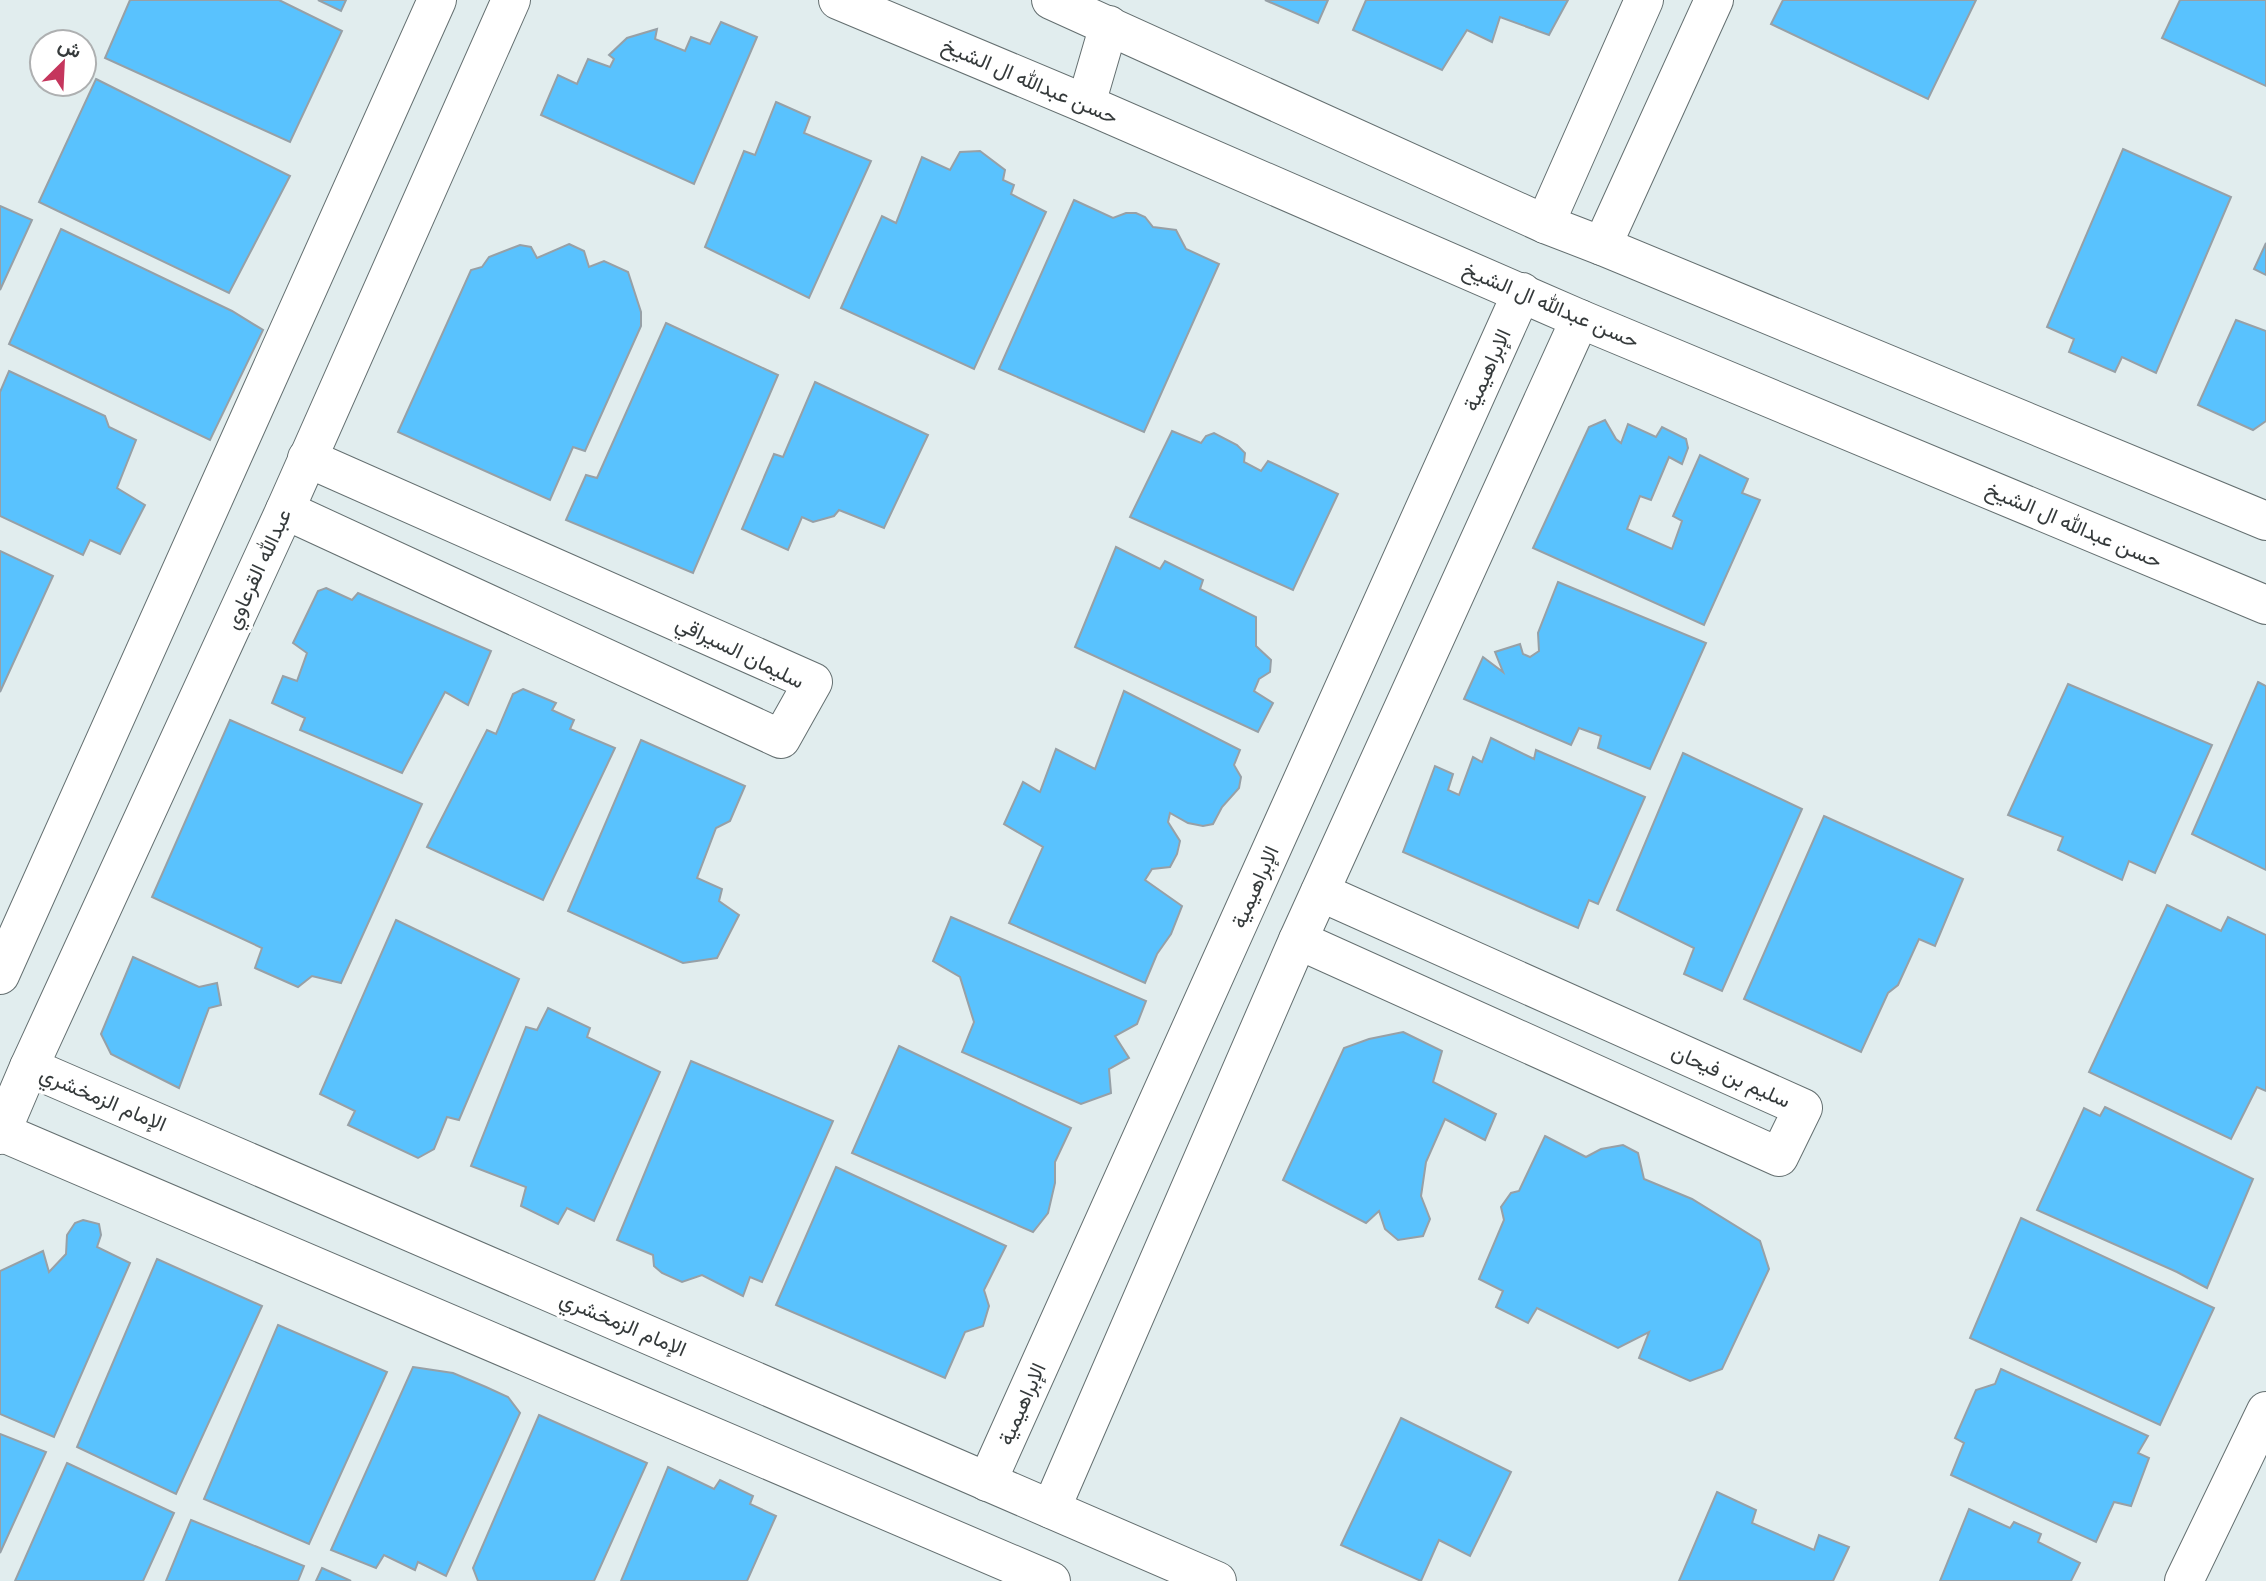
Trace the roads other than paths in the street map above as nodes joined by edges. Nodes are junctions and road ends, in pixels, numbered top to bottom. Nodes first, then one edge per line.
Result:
1 (437, 0) edge
2 (511, 0) edge
3 (838, 0) edge
4 (1051, 0) edge
5 (1644, 0) edge
6 (1714, 0) edge
7 (1109, 25) junction
8 (1086, 104) junction
9 (1545, 225) junction
10 (1602, 246) junction
11 (1522, 292) junction
12 (1580, 318) junction
13 (307, 458) junction
14 (285, 510) junction
15 (2266, 521) edge
16 (2266, 605) edge
17 (1320, 892) junction
18 (1298, 940) junction
19 (0, 975) edge
20 (29, 1067) junction
21 (1, 1134) edge
22 (2266, 1410) edge
23 (987, 1482) junction
24 (1051, 1509) junction
25 (1051, 1581) edge
26 (1217, 1581) edge
27 (2184, 1581) edge

1 - 19 street
2 - 13 street, عبدالله القرعاوي
3 - 8 street, حسن عبدالله ال الشيخ
4 - 7 street
5 - 9 street
6 - 10 street
7 - 8 street
7 - 9 street
8 - 11 street, حسن عبدالله ال الشيخ
9 - 10 street
10 - 15 street
11 - 12 street, حسن عبدالله ال الشيخ
11 - 23 street, الإبراهيمية
12 - 16 street, حسن عبدالله ال الشيخ
12 - 17 street
13 - 14 street, عبدالله القرعاوي
13 - 14 street, سليمان السيراقي
14 - 20 street, عبدالله القرعاوي
17 - 18 street
17 - 18 street, سليم بن فيحان
18 - 24 street
20 - 21 street, عبدالله القرعاوي
20 - 23 street, الإمام الزمخشري
21 - 25 street
22 - 27 street
23 - 24 street, الإمام الزمخشري
24 - 26 street, الإمام الزمخشري

